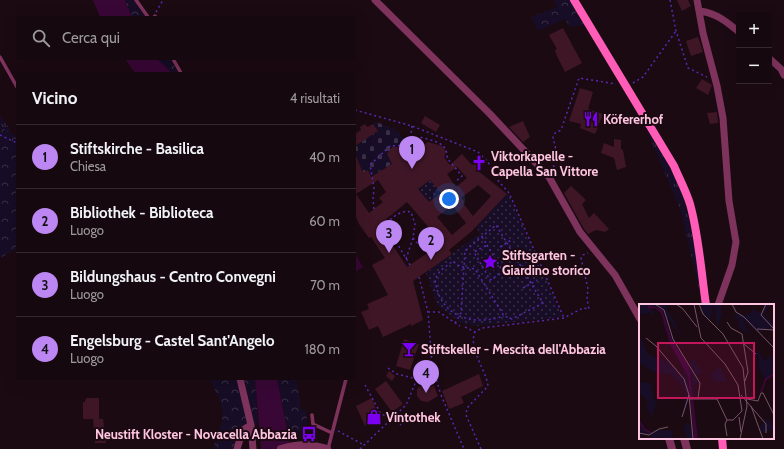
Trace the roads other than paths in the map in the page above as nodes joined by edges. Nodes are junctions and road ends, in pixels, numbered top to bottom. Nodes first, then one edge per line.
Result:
1 (136, 0) edge
2 (375, 0) edge
3 (574, 0) edge
4 (697, 0) edge
5 (700, 11) junction
6 (147, 16) edge
7 (736, 30) edge
8 (0, 57) edge
9 (174, 60) edge
10 (772, 61) edge
11 (180, 72) edge
12 (784, 74) edge
13 (16, 85) edge
14 (706, 304) edge
15 (718, 304) edge
16 (639, 316) edge
17 (240, 380) edge
18 (346, 380) edge
19 (312, 414) dead end
20 (251, 425) junction
21 (332, 433) junction
22 (669, 439) edge
23 (684, 439) edge
24 (722, 439) edge
25 (237, 449) edge
26 (253, 449) edge
27 (281, 449) edge
28 (327, 449) edge
29 (672, 449) edge
30 (688, 449) edge
31 (724, 449) edge

1 - 6 lane
2 - 16 street
3 - 14 main road
4 - 5 street
5 - 7 street
5 - 15 street
8 - 13 lane
9 - 11 lane
10 - 12 street
17 - 20 street
18 - 21 lane
19 - 21 lane
20 - 25 street
20 - 26 street
21 - 28 lane
22 - 29 street
23 - 30 street
24 - 31 main road
27 - 28 street

